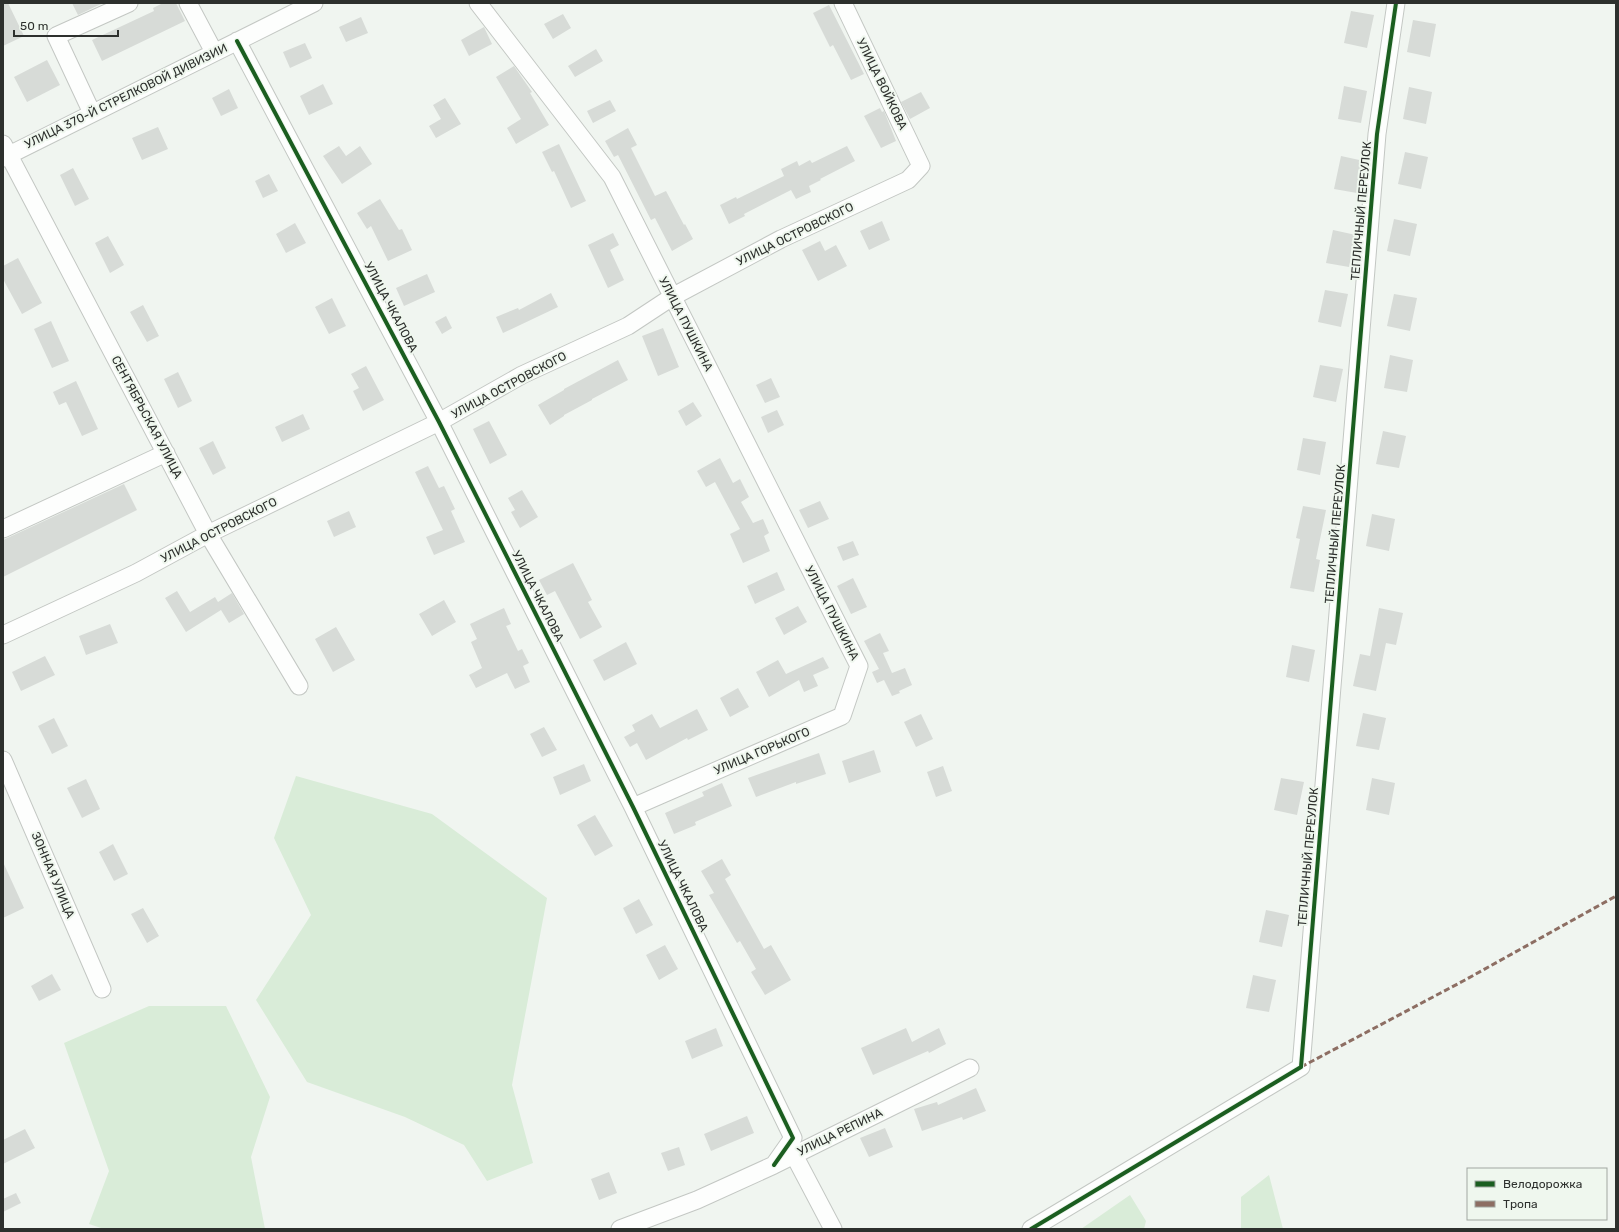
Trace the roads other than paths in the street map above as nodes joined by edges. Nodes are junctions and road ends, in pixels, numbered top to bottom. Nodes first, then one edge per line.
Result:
1 (129, 3) edge
2 (188, 3) edge
3 (314, 3) edge
4 (478, 3) edge
5 (843, 3) edge
6 (1396, 3) edge
7 (237, 41) junction
8 (214, 52) junction
9 (92, 114) junction
10 (5, 152) edge
11 (920, 166) joint
12 (672, 297) junction
13 (439, 422) junction
14 (166, 453) junction
15 (3, 529) edge
16 (208, 534) junction
17 (3, 635) edge
18 (859, 666) joint
19 (299, 686) dead end
20 (3, 760) edge
21 (633, 807) junction
22 (102, 989) dead end
23 (970, 1068) dead end
24 (794, 1155) junction
25 (774, 1165) junction
26 (620, 1229) edge
27 (833, 1229) edge
28 (1031, 1229) edge

1 - 9 street
2 - 8 street
3 - 7 street, УЛИЦА 370-Й СТРЕЛКОВОЙ ДИВИЗИИ
4 - 12 street, УЛИЦА ПУШКИНА
5 - 11 street, УЛИЦА ВОЙКОВА
6 - 28 street, ТЕПЛИЧНЫЙ ПЕРЕУЛОК
7 - 8 street, УЛИЦА 370-Й СТРЕЛКОВОЙ ДИВИЗИИ
7 - 13 street, УЛИЦА ЧКАЛОВА
8 - 9 street, УЛИЦА 370-Й СТРЕЛКОВОЙ ДИВИЗИИ
9 - 10 street, УЛИЦА 370-Й СТРЕЛКОВОЙ ДИВИЗИИ
10 - 14 street, СЕНТЯБРЬСКАЯ УЛИЦА
11 - 12 street, УЛИЦА ОСТРОВСКОГО
12 - 13 street, УЛИЦА ОСТРОВСКОГО
12 - 18 street, УЛИЦА ПУШКИНА
13 - 16 street, УЛИЦА ОСТРОВСКОГО
13 - 21 street, УЛИЦА ЧКАЛОВА
14 - 15 street
14 - 16 street, СЕНТЯБРЬСКАЯ УЛИЦА
16 - 17 street, УЛИЦА ОСТРОВСКОГО
16 - 19 street, СЕНТЯБРЬСКАЯ УЛИЦА
18 - 21 street, УЛИЦА ГОРЬКОГО
20 - 22 street, ЗОННАЯ УЛИЦА
21 - 25 street, УЛИЦА ЧКАЛОВА
23 - 24 street, УЛИЦА РЕПИНА
24 - 25 street, УЛИЦА РЕПИНА
24 - 27 street
25 - 26 street, УЛИЦА РЕПИНА

